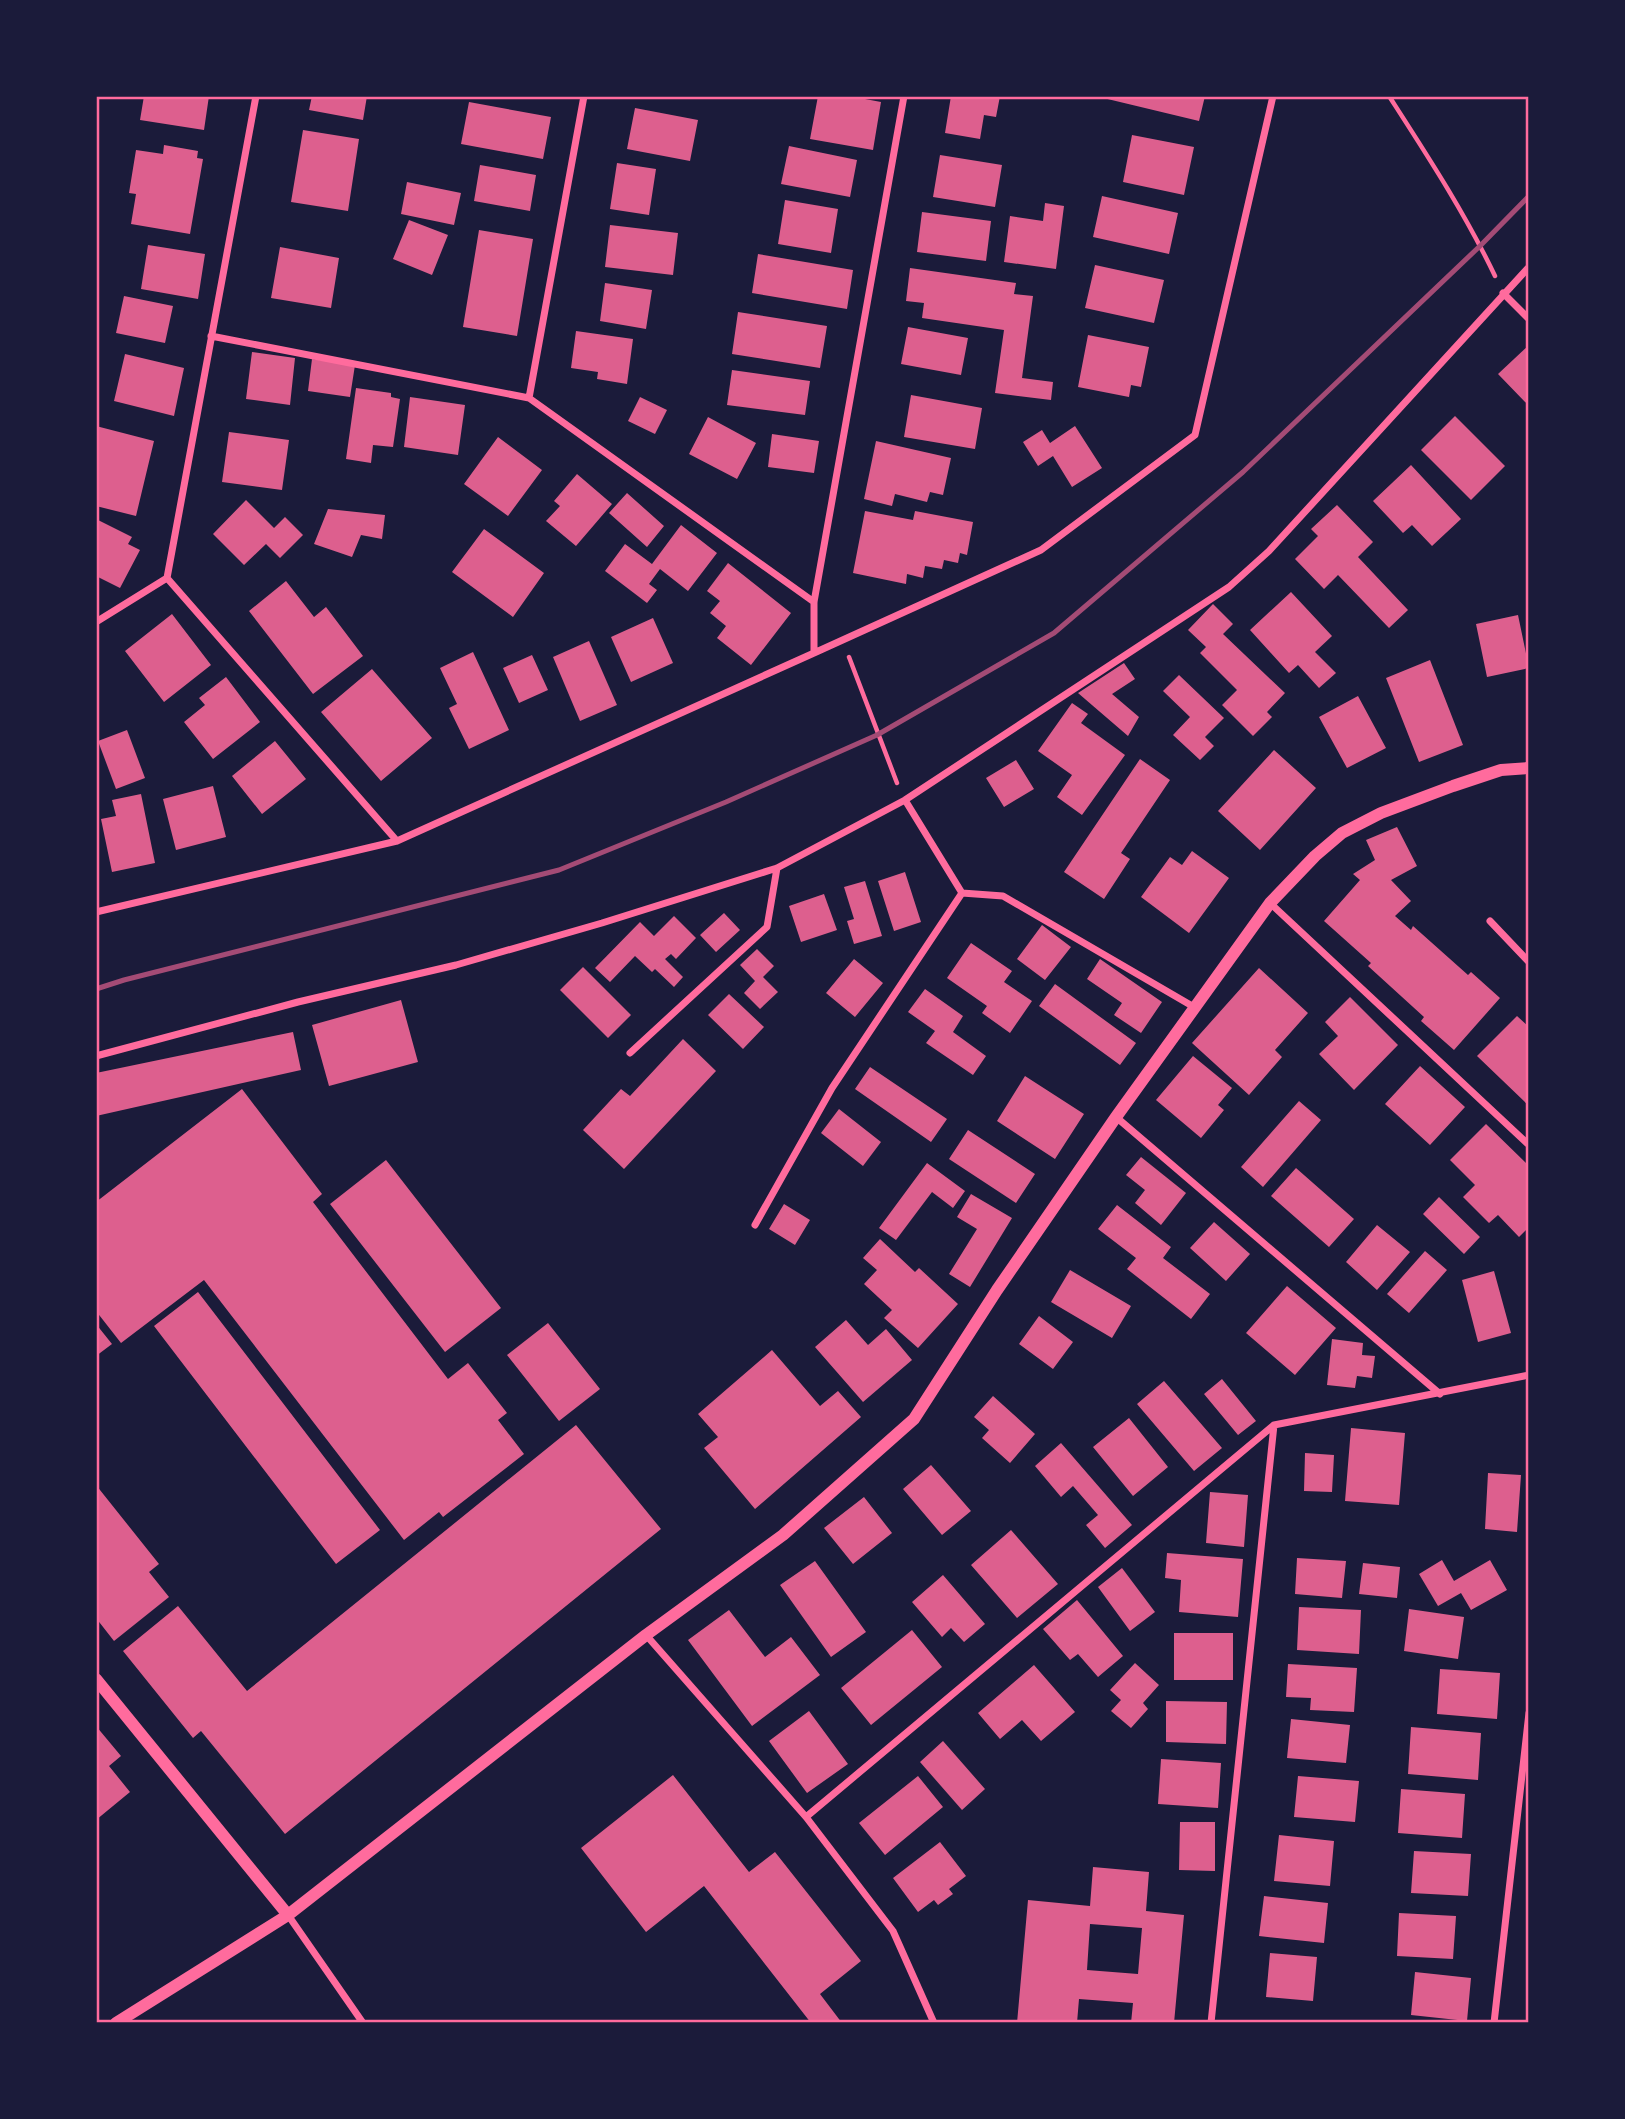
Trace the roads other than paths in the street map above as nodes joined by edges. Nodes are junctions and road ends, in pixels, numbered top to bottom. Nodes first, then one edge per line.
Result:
1 (256, 96) edge
2 (584, 96) edge
3 (904, 96) edge
4 (1273, 96) edge
5 (1529, 267) edge
6 (1503, 293) junction
7 (1529, 319) edge
8 (211, 337) junction
9 (528, 398) junction
10 (167, 578) junction
11 (814, 602) junction
12 (96, 622) edge
13 (814, 653) junction
14 (1529, 768) edge
15 (905, 800) junction
16 (397, 841) junction
17 (777, 868) junction
18 (962, 893) junction
19 (1269, 903) junction
20 (96, 912) edge
21 (1490, 921) dead end
22 (1529, 962) edge
23 (1194, 1007) junction
24 (631, 1053) dead end
25 (96, 1056) edge
26 (1116, 1117) junction
27 (1529, 1145) edge
28 (755, 1225) dead end
29 (1529, 1375) edge
30 (1440, 1394) junction
31 (1274, 1425) junction
32 (646, 1635) junction
33 (96, 1679) edge
34 (1529, 1713) edge
35 (806, 1817) junction
36 (288, 1915) junction
37 (116, 2023) edge
38 (363, 2023) edge
39 (934, 2023) edge
40 (1211, 2023) edge
41 (1494, 2023) edge

1 - 8 street
2 - 9 street
3 - 11 street
4 - 13 street
5 - 6 street
6 - 7 street
6 - 15 street
8 - 9 street
8 - 10 street
9 - 11 street
10 - 12 street
10 - 16 street
11 - 13 street
13 - 16 street
14 - 19 street
15 - 17 street
15 - 18 street
16 - 20 street
17 - 24 street
17 - 25 street
18 - 23 street
18 - 28 street
19 - 23 street
19 - 27 street
21 - 22 street
23 - 26 street
26 - 30 street
26 - 32 street
29 - 30 street
30 - 31 street
31 - 35 street
31 - 40 street
32 - 35 street
32 - 36 street
33 - 36 street
34 - 41 street
35 - 39 street
36 - 37 street
36 - 38 street

